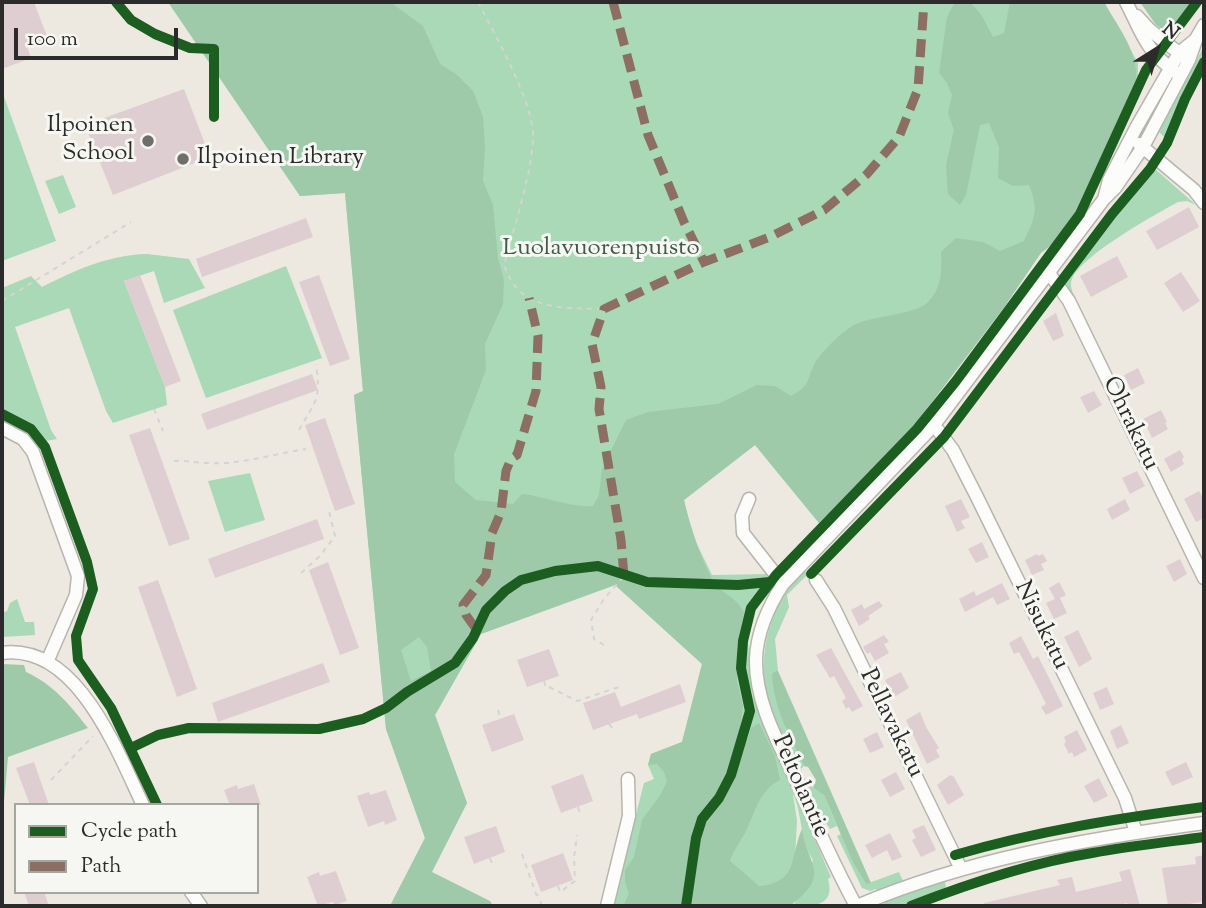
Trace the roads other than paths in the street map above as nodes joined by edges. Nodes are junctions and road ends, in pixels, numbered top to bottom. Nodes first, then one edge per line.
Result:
1 (1127, 3) edge
2 (1204, 25) edge
3 (1184, 57) junction
4 (1170, 68) junction
5 (1181, 76) junction
6 (1130, 138) junction
7 (1143, 147) junction
8 (1104, 199) junction
9 (1204, 203) edge
10 (1049, 274) junction
11 (934, 425) junction
12 (2, 428) edge
13 (749, 499) dead end
14 (1204, 578) edge
15 (816, 580) dead end
16 (783, 584) junction
17 (2, 653) edge
18 (47, 663) junction
19 (628, 779) dead end
20 (142, 803) edge
21 (1204, 823) edge
22 (1136, 832) junction
23 (961, 869) junction
24 (607, 906) edge
25 (856, 906) edge

1 - 3 street
1 - 4 street
2 - 3 street, Peltolantie
3 - 4 street, Peltolantie
3 - 5 street, Peltolantie
4 - 5 street
4 - 6 street, Peltolantie
5 - 7 street, Peltolantie
6 - 7 street
6 - 8 street, Peltolantie
7 - 8 street, Peltolantie
7 - 9 street
8 - 10 street, Peltolantie
10 - 11 street, Peltolantie
10 - 14 street, Ohrakatu
11 - 16 street, Peltolantie
11 - 22 street, Nisukatu
12 - 18 street
13 - 16 street
15 - 23 street, Pellavakatu
16 - 25 street, Peltolantie
17 - 18 street
18 - 20 street
19 - 24 street
21 - 22 street
22 - 23 street
23 - 25 street

